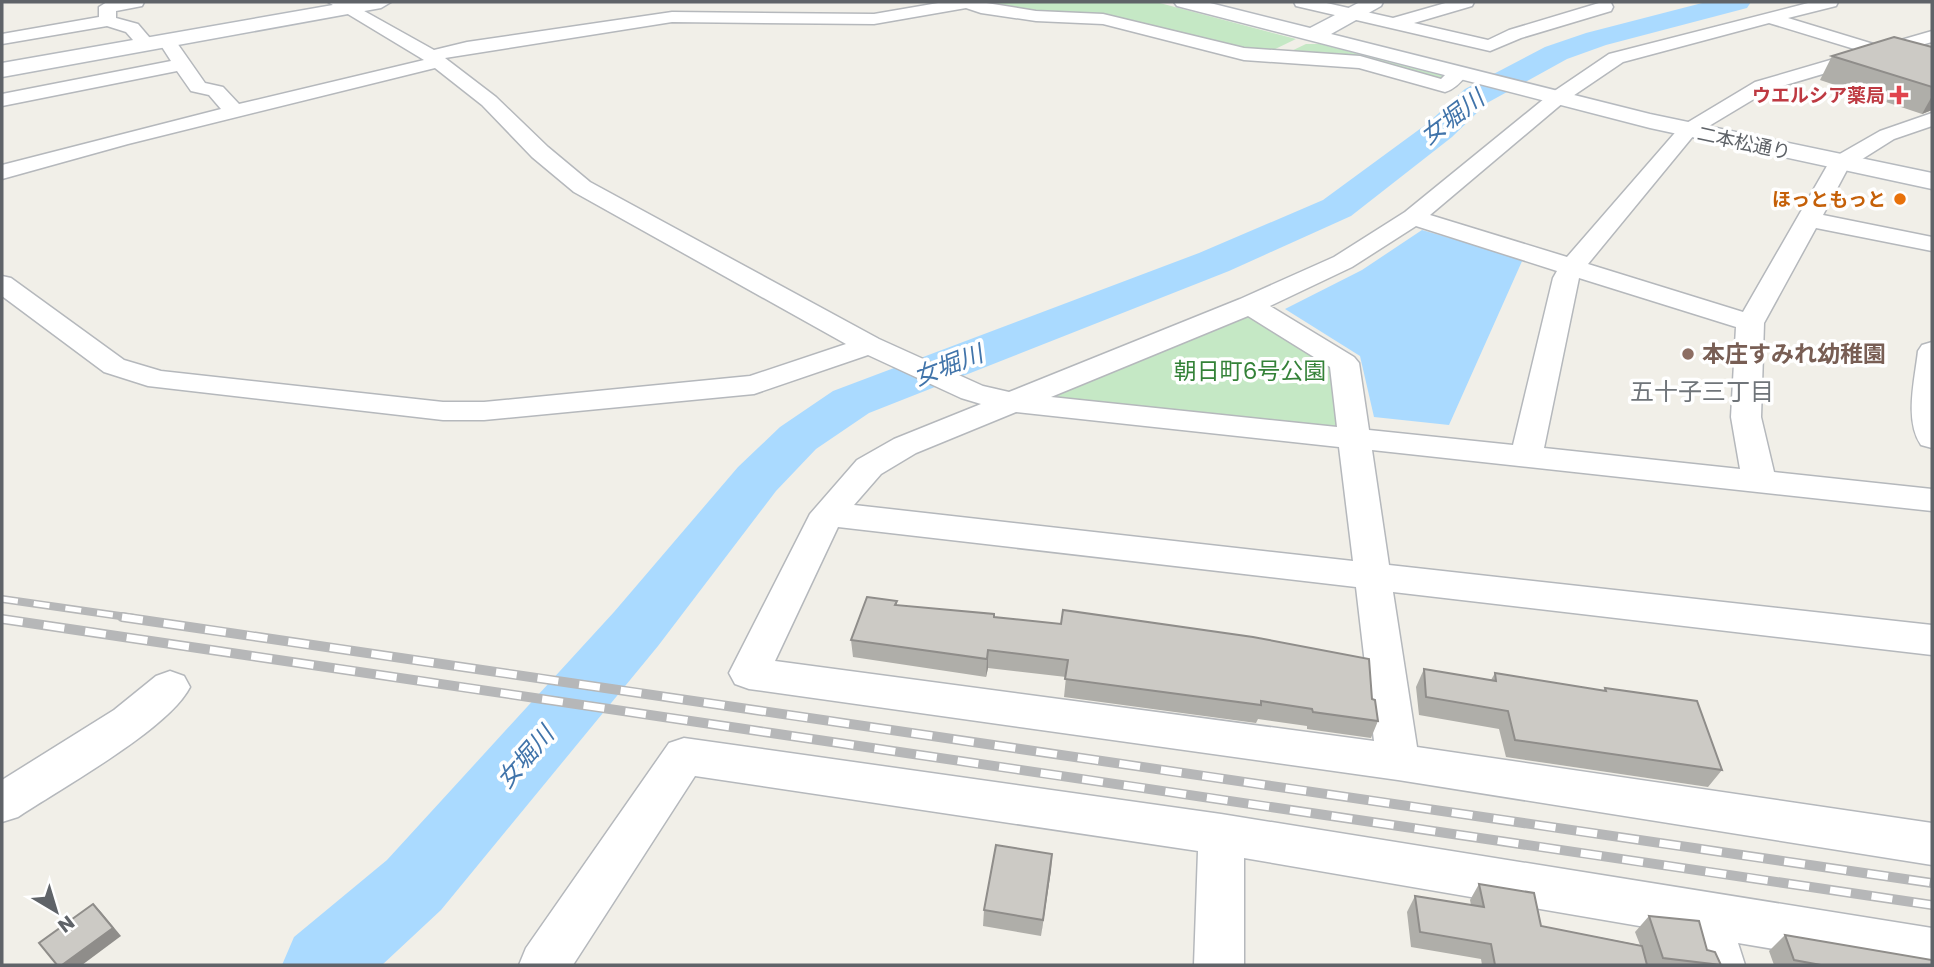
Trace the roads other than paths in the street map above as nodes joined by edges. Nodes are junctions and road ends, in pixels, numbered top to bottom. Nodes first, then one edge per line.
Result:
1 (136, 2) edge
2 (382, 2) edge
3 (969, 2) edge
4 (1184, 2) edge
5 (1301, 2) edge
6 (1374, 2) edge
7 (1466, 2) edge
8 (1582, 2) edge
9 (1830, 2) edge
10 (342, 5) edge
11 (104, 10) edge
12 (1351, 13) junction
13 (1768, 17) junction
14 (1392, 23) junction
15 (1313, 34) junction
16 (1932, 36) edge
17 (2, 39) edge
18 (156, 42) junction
19 (1879, 50) junction
20 (1271, 56) junction
21 (435, 59) junction
22 (182, 64) junction
23 (1932, 66) edge
24 (2, 70) edge
25 (1462, 74) junction
26 (1557, 99) junction
27 (2, 100) edge
28 (235, 112) junction
29 (1932, 119) edge
30 (1687, 131) junction
31 (1887, 135) junction
32 (1932, 141) edge
33 (1839, 164) junction
34 (2, 173) edge
35 (1932, 181) edge
36 (1413, 218) junction
37 (1808, 219) junction
38 (1932, 244) edge
39 (1572, 267) junction
40 (2, 284) edge
41 (1250, 305) junction
42 (1750, 323) junction
43 (876, 348) junction
44 (1932, 351) edge
45 (1010, 401) junction
46 (1931, 424) edge
47 (1354, 439) junction
48 (1526, 457) junction
49 (1759, 481) junction
50 (1932, 500) edge
51 (827, 514) junction
52 (1373, 578) junction
53 (1932, 640) edge
54 (170, 687) dead end
55 (1398, 762) junction
56 (2, 803) edge
57 (1221, 834) junction
58 (1932, 844) edge
59 (1705, 916) junction
60 (1926, 956) edge
61 (544, 965) edge
62 (1219, 965) edge
63 (1720, 965) edge

1 - 11 street
2 - 10 street
3 - 20 street
3 - 21 street
4 - 15 street, 二本松通り
5 - 12 street
6 - 12 street
7 - 14 street
8 - 14 street
9 - 13 street
10 - 18 street
10 - 21 street
11 - 17 street
11 - 18 street
12 - 14 street
12 - 15 street
13 - 19 street
13 - 26 street
15 - 20 street
15 - 25 street, 二本松通り
16 - 19 street
18 - 22 street
18 - 24 street
19 - 23 street
19 - 30 street
20 - 25 street
21 - 28 street
21 - 43 street
22 - 27 street
22 - 28 street
25 - 26 street, 二本松通り
26 - 30 street, 二本松通り
26 - 36 street
28 - 34 street
29 - 31 street
30 - 33 street, 二本松通り
30 - 39 street
31 - 32 street
31 - 33 street
33 - 35 street, 二本松通り
33 - 37 street
36 - 39 street
36 - 41 street
37 - 38 street
37 - 42 street
39 - 42 street
39 - 48 street
40 - 43 street
41 - 45 street
41 - 47 street
42 - 49 street
43 - 45 street
44 - 46 street
45 - 47 street
45 - 51 street
47 - 48 street
47 - 52 street
48 - 49 street
49 - 50 street
51 - 52 street
51 - 55 street
52 - 53 street
52 - 55 street
54 - 56 street
55 - 58 street
57 - 59 street
57 - 61 street
57 - 62 street
59 - 60 street
59 - 63 street

